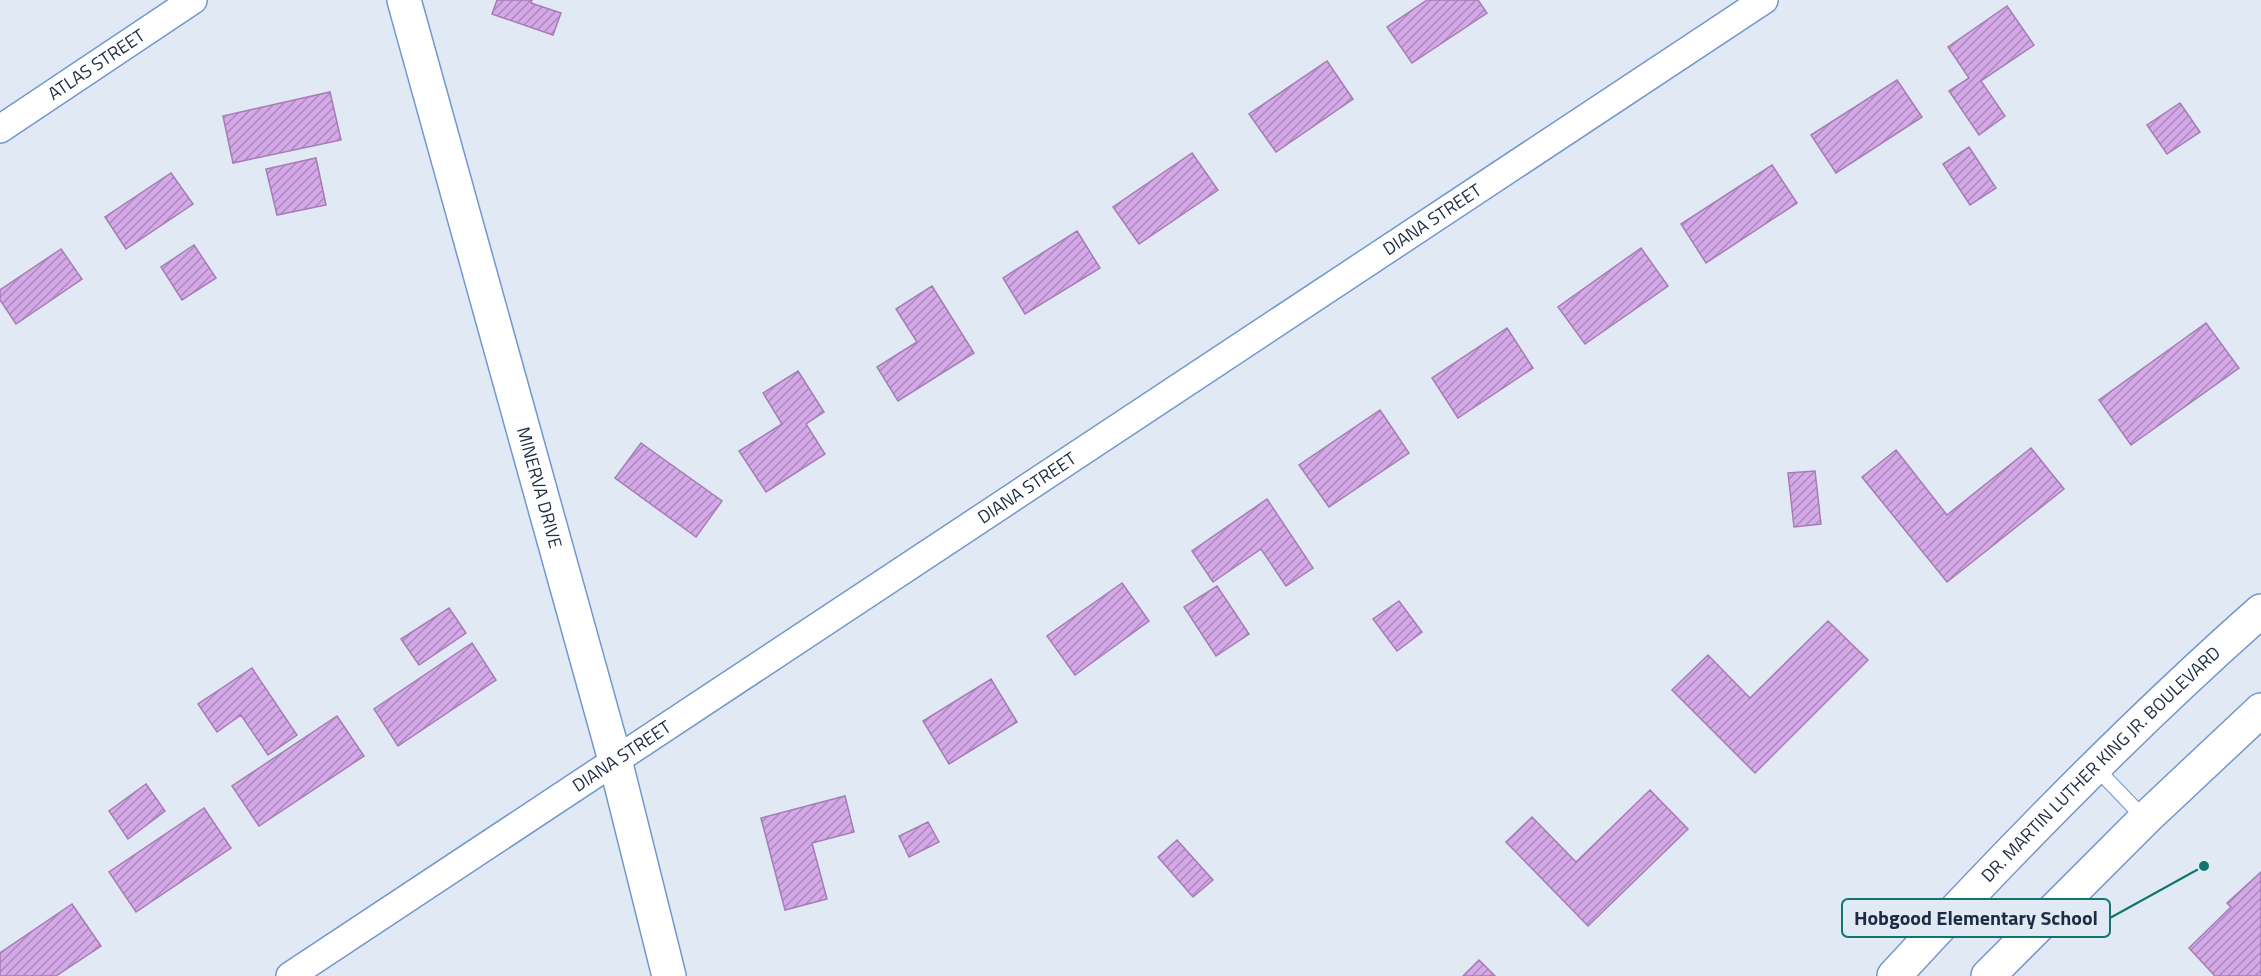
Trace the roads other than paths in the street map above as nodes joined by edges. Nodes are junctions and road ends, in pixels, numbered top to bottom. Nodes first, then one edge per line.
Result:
1 (193, 0) edge
2 (404, 0) edge
3 (1764, 0) edge
4 (0, 129) edge
5 (2261, 611) edge
6 (2261, 710) edge
7 (615, 760) junction
8 (2096, 768) junction
9 (2145, 819) junction
10 (290, 976) edge
11 (669, 976) edge
12 (1894, 976) edge
13 (1988, 976) edge

1 - 4 street, ATLAS STREET
2 - 7 street, MINERVA DRIVE
3 - 7 street, DIANA STREET
5 - 8 street, DR. MARTIN LUTHER KING JR. BOULEVARD
6 - 9 street
7 - 10 street, DIANA STREET
7 - 11 street, MINERVA DRIVE
8 - 9 lane
8 - 12 street, DR. MARTIN LUTHER KING JR. BOULEVARD
9 - 13 street

